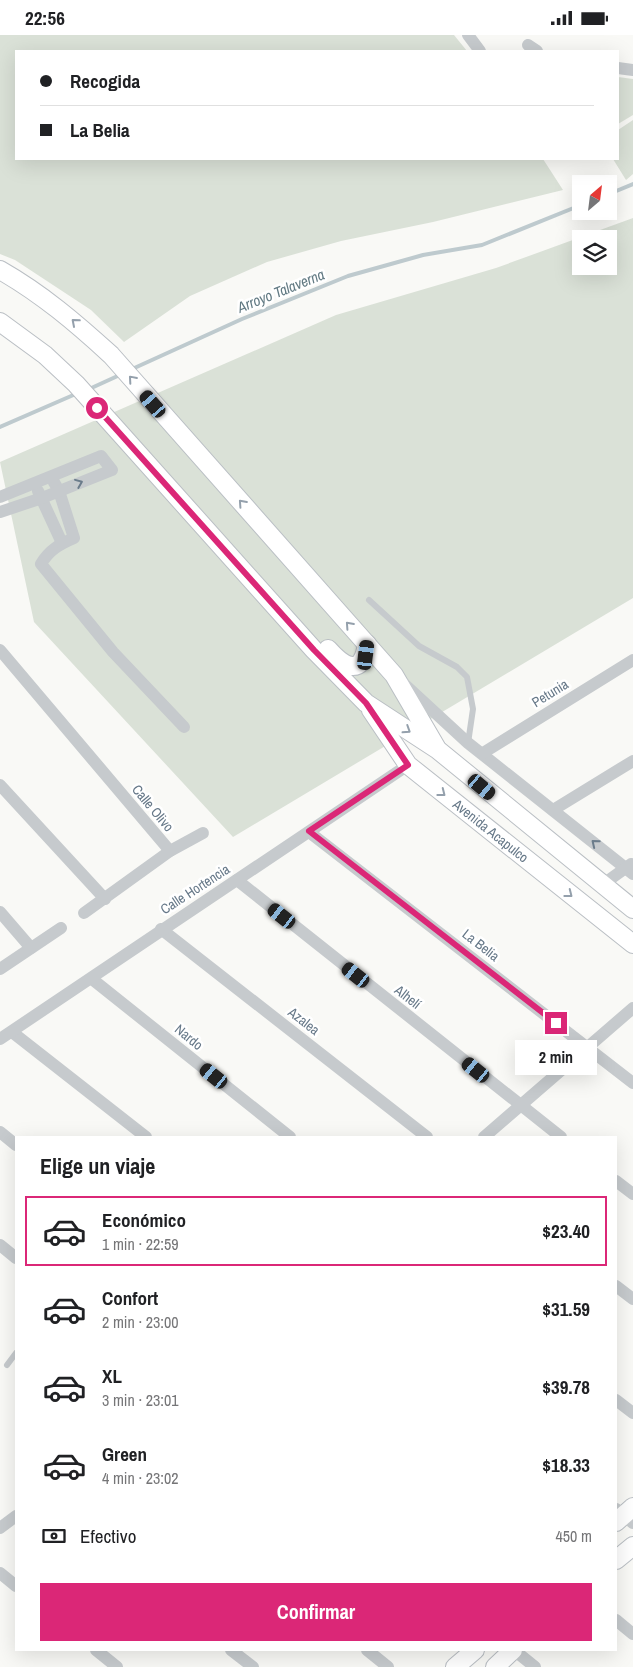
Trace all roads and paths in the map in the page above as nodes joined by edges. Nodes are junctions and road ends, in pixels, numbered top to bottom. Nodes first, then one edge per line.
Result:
1 (468, 35) edge
2 (479, 50) edge
3 (619, 68) edge
4 (633, 70) edge
5 (0, 270) edge
6 (0, 322) edge
7 (51, 477) junction
8 (34, 484) junction
9 (59, 491) junction
10 (0, 497) edge
11 (42, 498) junction
12 (0, 512) edge
13 (62, 543) junction
14 (369, 600) dead end
15 (285, 619) junction
16 (367, 644) junction
17 (0, 650) edge
18 (633, 659) edge
19 (394, 675) junction
20 (366, 703) junction
21 (184, 727) dead end
22 (468, 743) junction
23 (438, 750) junction
24 (483, 753) junction
25 (633, 761) edge
26 (408, 765) junction
27 (0, 785) edge
28 (553, 810) junction
29 (309, 831) junction
30 (202, 833) dead end
31 (170, 851) junction
32 (630, 868) edge
33 (236, 880) junction
34 (602, 885) junction
35 (104, 899) junction
36 (633, 909) edge
37 (0, 912) edge
38 (84, 913) dead end
39 (61, 928) dead end
40 (161, 929) junction
41 (633, 944) edge
42 (31, 948) junction
43 (0, 969) edge
44 (92, 979) junction
45 (633, 1008) edge
46 (12, 1033) junction
47 (0, 1039) edge
48 (587, 1047) junction
49 (633, 1083) edge
50 (521, 1105) junction
51 (0, 1132) edge
52 (145, 1136) edge
53 (289, 1136) edge
54 (426, 1136) edge
55 (485, 1136) edge
56 (561, 1136) edge
57 (15, 1144) edge
58 (617, 1182) edge
59 (633, 1194) edge
60 (0, 1245) edge
61 (15, 1257) edge
62 (617, 1287) edge
63 (633, 1299) edge
64 (15, 1354) edge
65 (7, 1365) dead end
66 (617, 1401) edge
67 (633, 1413) edge
68 (15, 1517) edge
69 (0, 1528) edge
70 (633, 1546) edge
71 (617, 1559) edge
72 (0, 1573) edge
73 (15, 1585) edge
74 (617, 1621) edge
75 (633, 1634) edge
76 (97, 1651) edge
77 (233, 1651) edge
78 (368, 1651) edge
79 (474, 1651) edge
80 (513, 1651) edge
81 (515, 1651) edge
82 (117, 1667) edge
83 (253, 1667) edge
84 (388, 1667) edge
85 (455, 1667) edge
86 (495, 1667) edge
87 (535, 1667) edge

1 - 2 street
3 - 4 street
16 -> 5 street
6 - 15 street
7 - 8 street
7 - 9 street
9 -> 7 street
8 - 10 street
8 - 11 street
9 - 11 street
9 - 13 street
11 - 12 street
11 - 13 street
13 - 21 street
14 - 22 lane
15 - 16 street
15 - 20 street
16 - 19 street
17 - 31 street, Calle Olivo
18 - 24 street, Petunia
19 - 22 street
19 - 23 street
20 -> 23 street
20 - 26 street, Avenida Acapulco
22 - 24 street
23 - 34 street, Avenida Acapulco
24 - 28 street
25 - 28 street
26 - 29 street, Calle Hortencia
26 -> 41 street, Avenida Acapulco
27 - 35 street
32 -> 28 street
29 - 33 street, Calle Hortencia
29 - 48 street, La Belia
30 - 31 street
31 - 35 street, Calle Olivo
32 - 34 street
33 - 40 street, Calle Hortencia
33 - 50 street, Alhelí
34 - 36 street, Avenida Acapulco
35 - 38 street, Calle Olivo
37 - 42 street
39 - 42 street
40 - 44 street, Calle Hortencia
40 - 54 street, Azalea
42 - 43 street
44 - 46 street, Calle Hortencia
44 - 53 street, Nardo
45 - 48 street
46 - 47 street, Calle Hortencia
46 - 52 street
48 - 49 street, La Belia
48 - 50 street
50 - 55 street
50 - 56 street, Alhelí
51 - 57 street
58 - 59 street
60 - 61 street
62 - 63 street
64 - 65 lane
66 - 67 street
68 - 69 street
70 - 71 street
72 - 73 street
74 - 75 street
76 - 82 street
77 - 83 street
78 - 84 street
79 - 85 street
80 - 86 street
81 - 87 street

